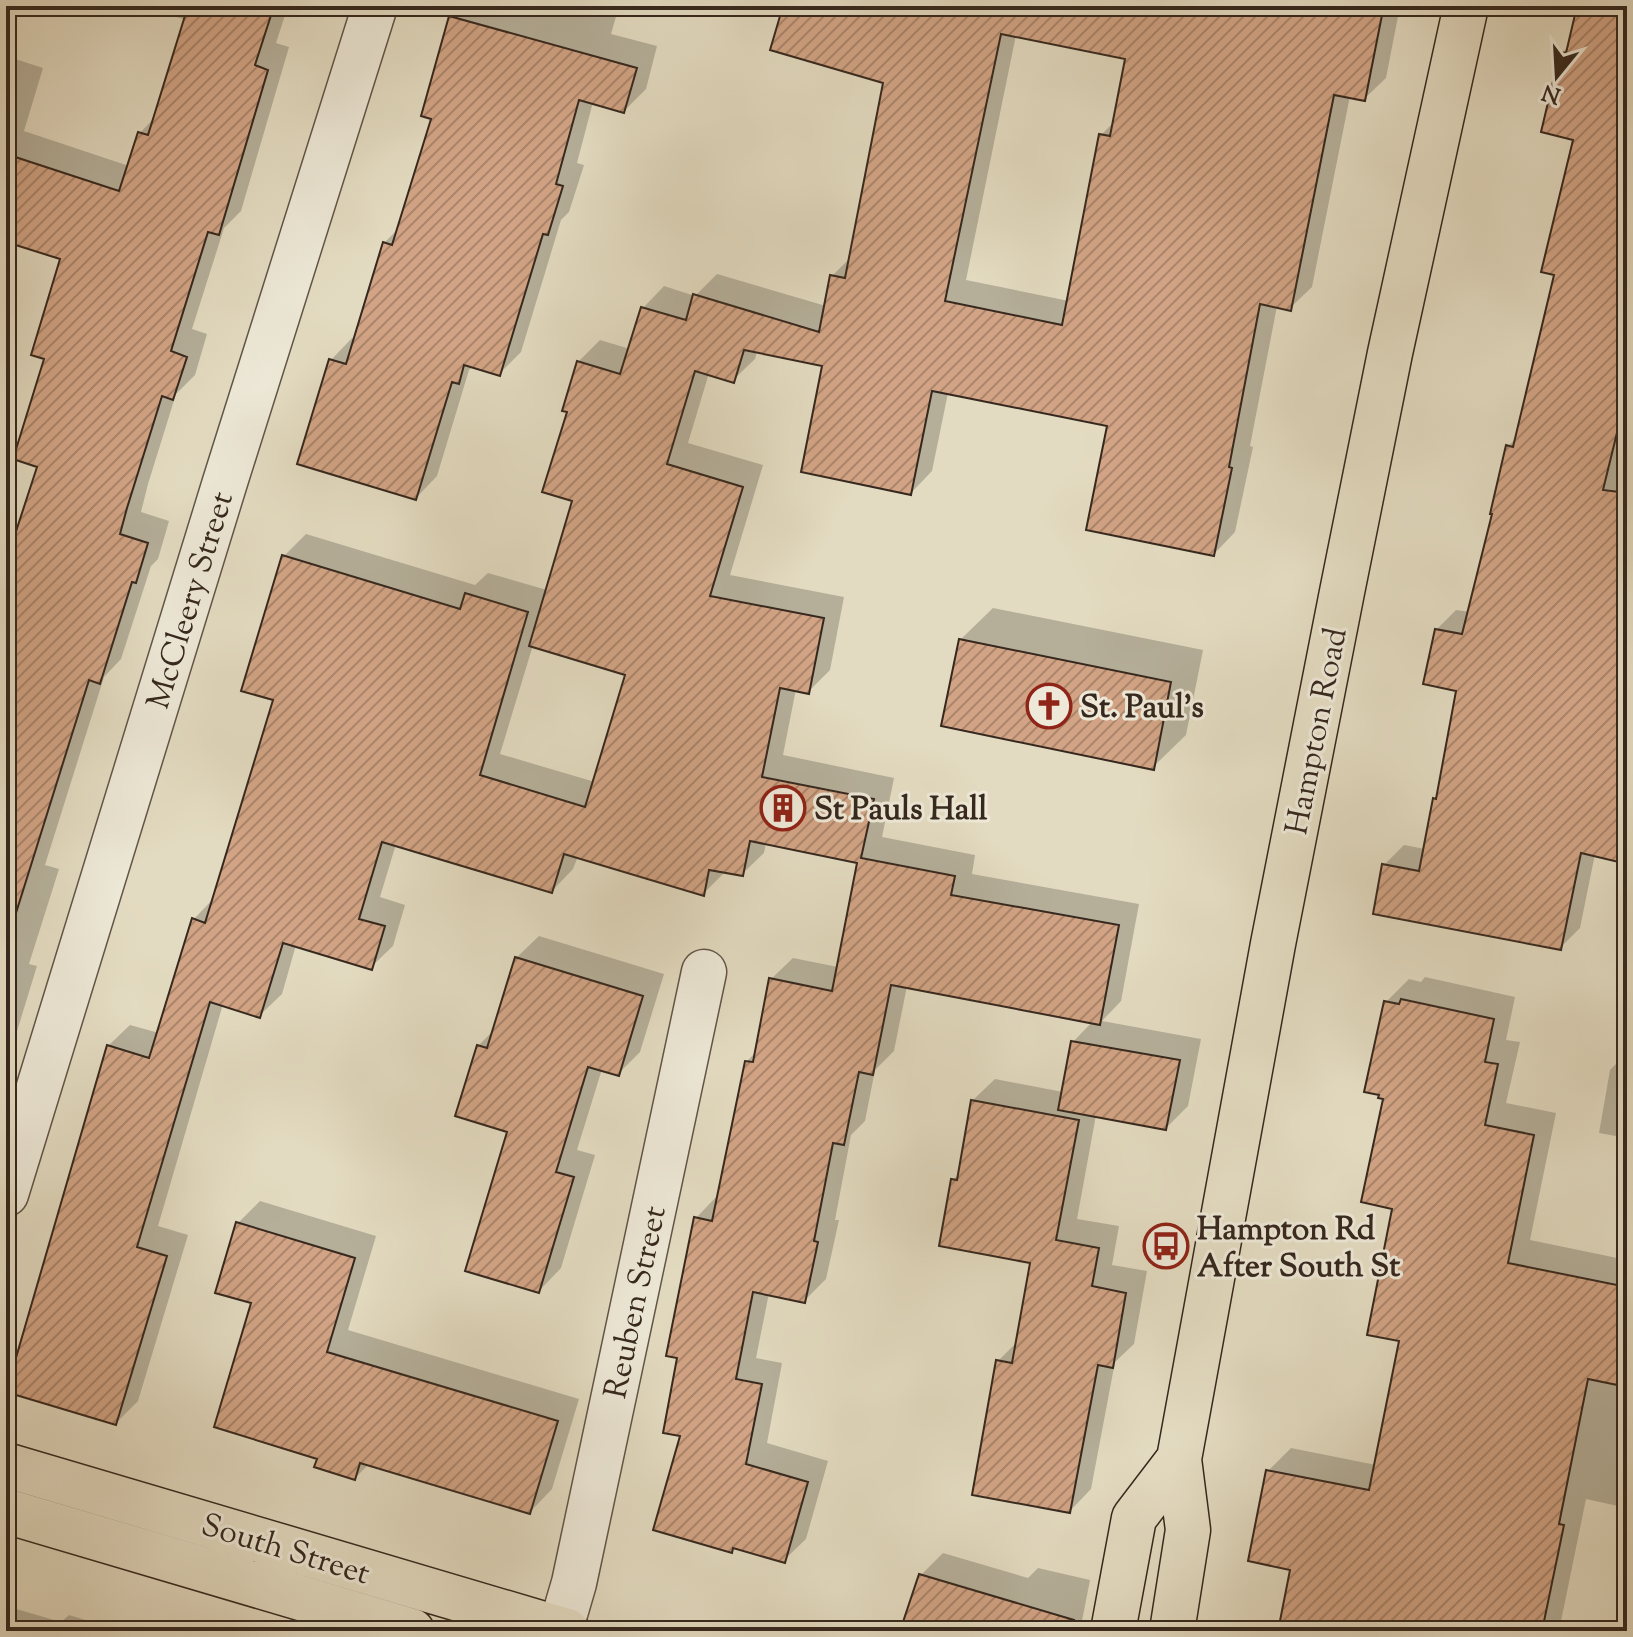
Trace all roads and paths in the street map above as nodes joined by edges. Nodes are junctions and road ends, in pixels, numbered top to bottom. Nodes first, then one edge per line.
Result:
1 (375, 6) edge
2 (1466, 6) edge
3 (704, 972) dead end
4 (6, 1194) edge
5 (1179, 1459) junction
6 (6, 1465) edge
7 (6, 1511) edge
8 (412, 1631) edge
9 (562, 1631) edge
10 (1113, 1631) edge
11 (1172, 1631) edge

1 - 4 street, McCleery Street
2 - 5 main road, Hampton Road
3 - 9 street, Reuben Street
5 - 10 main road, Hampton Road
5 - 11 main road, Hampton Road
6 - 9 main road, South Street
7 - 8 main road, South Street

